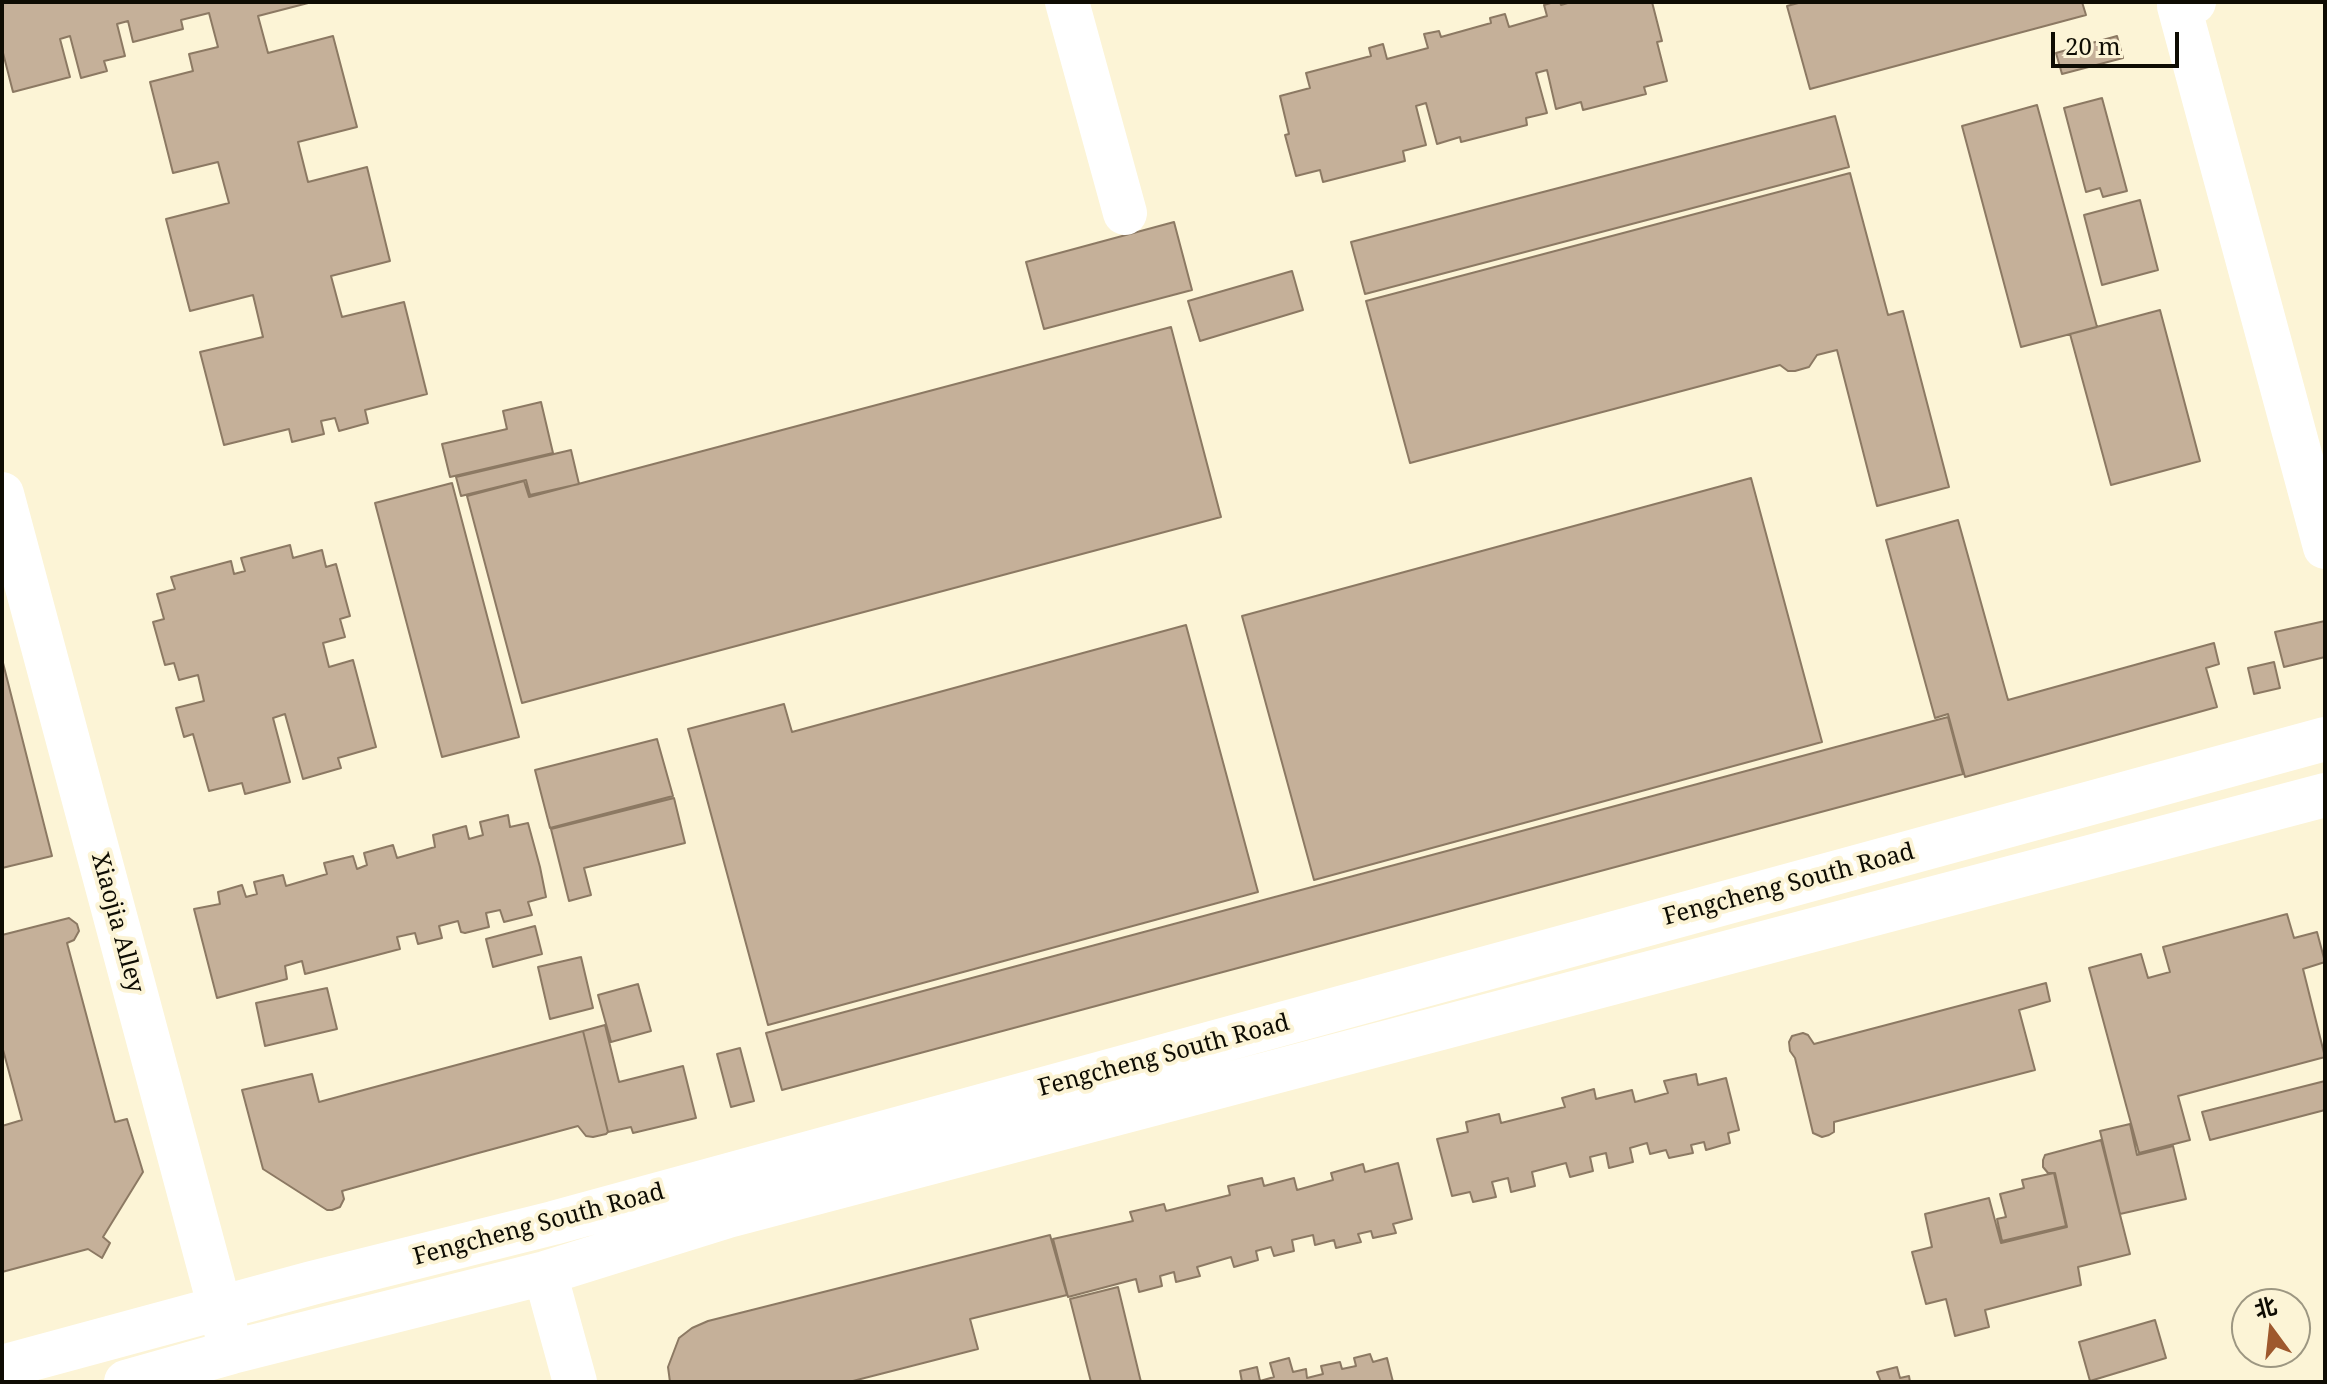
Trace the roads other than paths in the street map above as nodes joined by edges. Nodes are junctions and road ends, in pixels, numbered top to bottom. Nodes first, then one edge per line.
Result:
1 (1067, 2) edge
2 (2194, 2) edge
3 (1125, 213) dead end
4 (2, 494) edge
5 (2325, 547) edge
6 (2325, 739) edge
7 (2325, 795) edge
8 (545, 1273) junction
9 (221, 1308) junction
10 (232, 1352) junction
11 (2, 1367) edge
12 (126, 1382) edge
13 (575, 1382) edge

1 - 3 street
2 - 5 street
4 - 9 street, Xiaojia Alley
6 - 9 street, Fengcheng South Road
7 - 8 street, Fengcheng South Road
8 - 10 street, Fengcheng South Road
8 - 13 street
9 - 10 street, Xiaojia Alley
9 - 11 street, Fengcheng South Road
10 - 12 street, Fengcheng South Road

